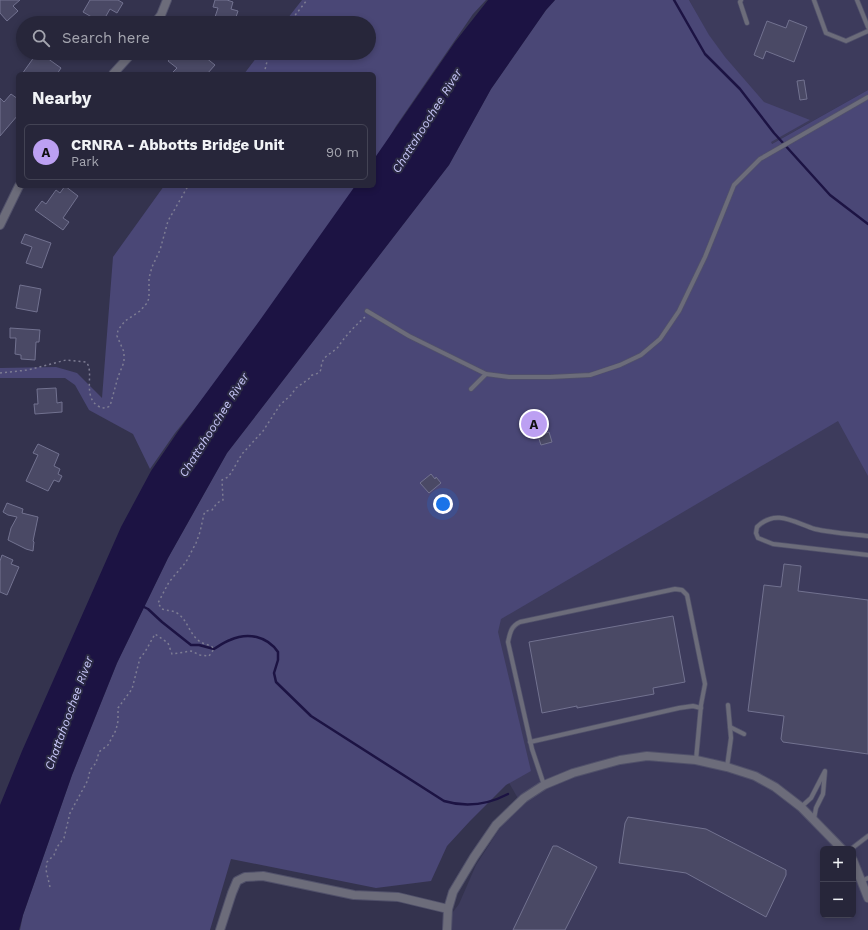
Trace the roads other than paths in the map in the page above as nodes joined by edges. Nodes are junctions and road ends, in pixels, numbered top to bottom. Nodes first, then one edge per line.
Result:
1 (167, 0) edge
2 (741, 0) edge
3 (814, 0) edge
4 (857, 0) edge
5 (160, 16) edge
6 (747, 24) dead end
7 (868, 27) edge
8 (868, 32) edge
9 (126, 60) edge
10 (115, 72) edge
11 (868, 97) edge
12 (18, 188) edge
13 (0, 225) edge
14 (367, 311) dead end
15 (486, 374) junction
16 (471, 389) dead end
17 (868, 536) edge
18 (868, 555) edge
19 (728, 705) dead end
20 (701, 708) junction
21 (730, 727) junction
22 (744, 734) dead end
23 (530, 742) junction
24 (696, 760) junction
25 (727, 767) junction
26 (544, 786) junction
27 (801, 807) junction
28 (814, 820) junction
29 (868, 836) edge
30 (839, 846) edge
31 (855, 846) edge
32 (856, 865) edge
33 (865, 880) edge
34 (868, 898) edge
35 (448, 909) junction
36 (220, 930) edge
37 (447, 930) edge

1 - 5 street
2 - 6 lane
3 - 8 lane
4 - 7 lane
9 - 10 street
11 - 15 lane
12 - 13 street
14 - 15 lane
15 - 16 lane
17 - 18 lane
19 - 21 lane
20 - 23 lane
20 - 23 lane
20 - 24 lane
21 - 22 lane
21 - 25 lane
23 - 26 lane
24 - 25 street
24 - 26 street
25 - 27 street
26 - 35 street
27 - 28 street
27 - 28 lane
28 - 30 street
29 - 31 lane
32 - 33 street
33 - 34 street
35 - 36 street
35 - 37 street

